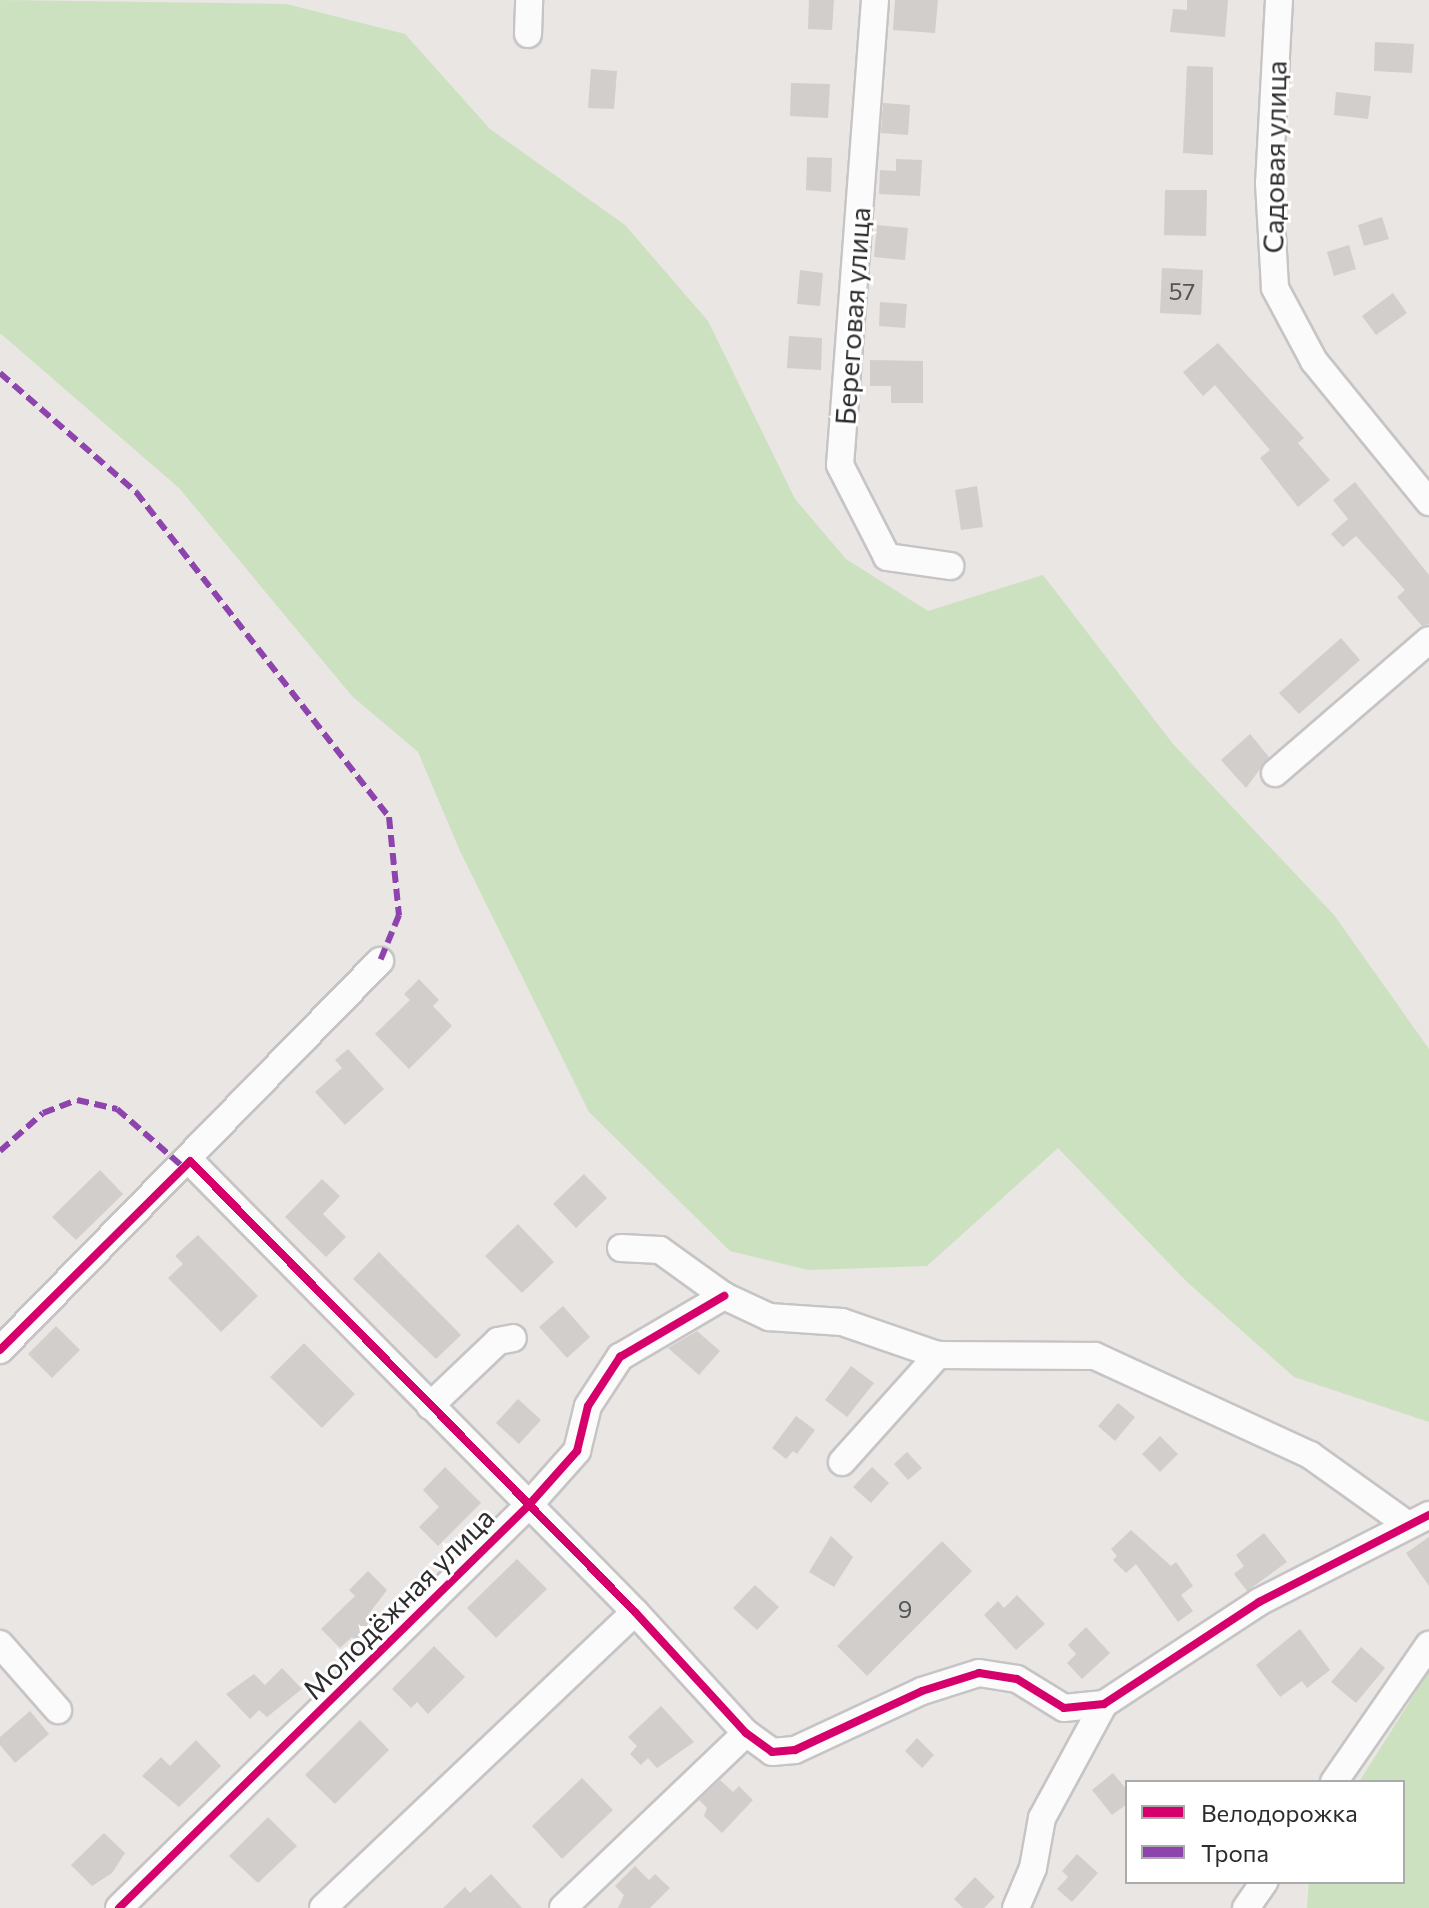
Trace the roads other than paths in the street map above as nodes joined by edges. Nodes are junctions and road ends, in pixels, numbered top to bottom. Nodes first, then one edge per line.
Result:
1 (529, 0) edge
2 (875, 0) edge
3 (1279, 0) edge
4 (528, 34) dead end
5 (1429, 502) edge
6 (950, 566) dead end
7 (1429, 640) edge
8 (1275, 773) dead end
9 (380, 961) dead end
10 (190, 1161) junction
11 (621, 1248) dead end
12 (724, 1296) junction
13 (513, 1338) dead end
14 (0, 1350) edge
15 (938, 1355) junction
16 (430, 1406) junction
17 (842, 1462) dead end
18 (528, 1506) junction
19 (1418, 1520) edge
20 (635, 1612) junction
21 (0, 1644) edge
22 (1429, 1645) edge
23 (1104, 1704) junction
24 (58, 1710) dead end
25 (746, 1733) junction
26 (1335, 1780) edge
27 (1263, 1884) edge
28 (119, 1908) edge
29 (323, 1908) edge
30 (563, 1908) edge
31 (1016, 1908) edge
32 (1246, 1908) edge

1 - 4 street
2 - 6 street, Береговая улица
3 - 5 street, Садовая улица
7 - 8 street
9 - 10 street
10 - 14 street
10 - 16 street
11 - 12 street
12 - 15 street
12 - 18 street, Молодёжная улица
13 - 16 street
15 - 17 street
15 - 19 street
16 - 18 street
18 - 20 street
18 - 28 street, Молодёжная улица
19 - 23 street
20 - 25 street
20 - 29 street
21 - 24 street
22 - 26 street
23 - 25 street
23 - 31 street
25 - 30 street
27 - 32 street

